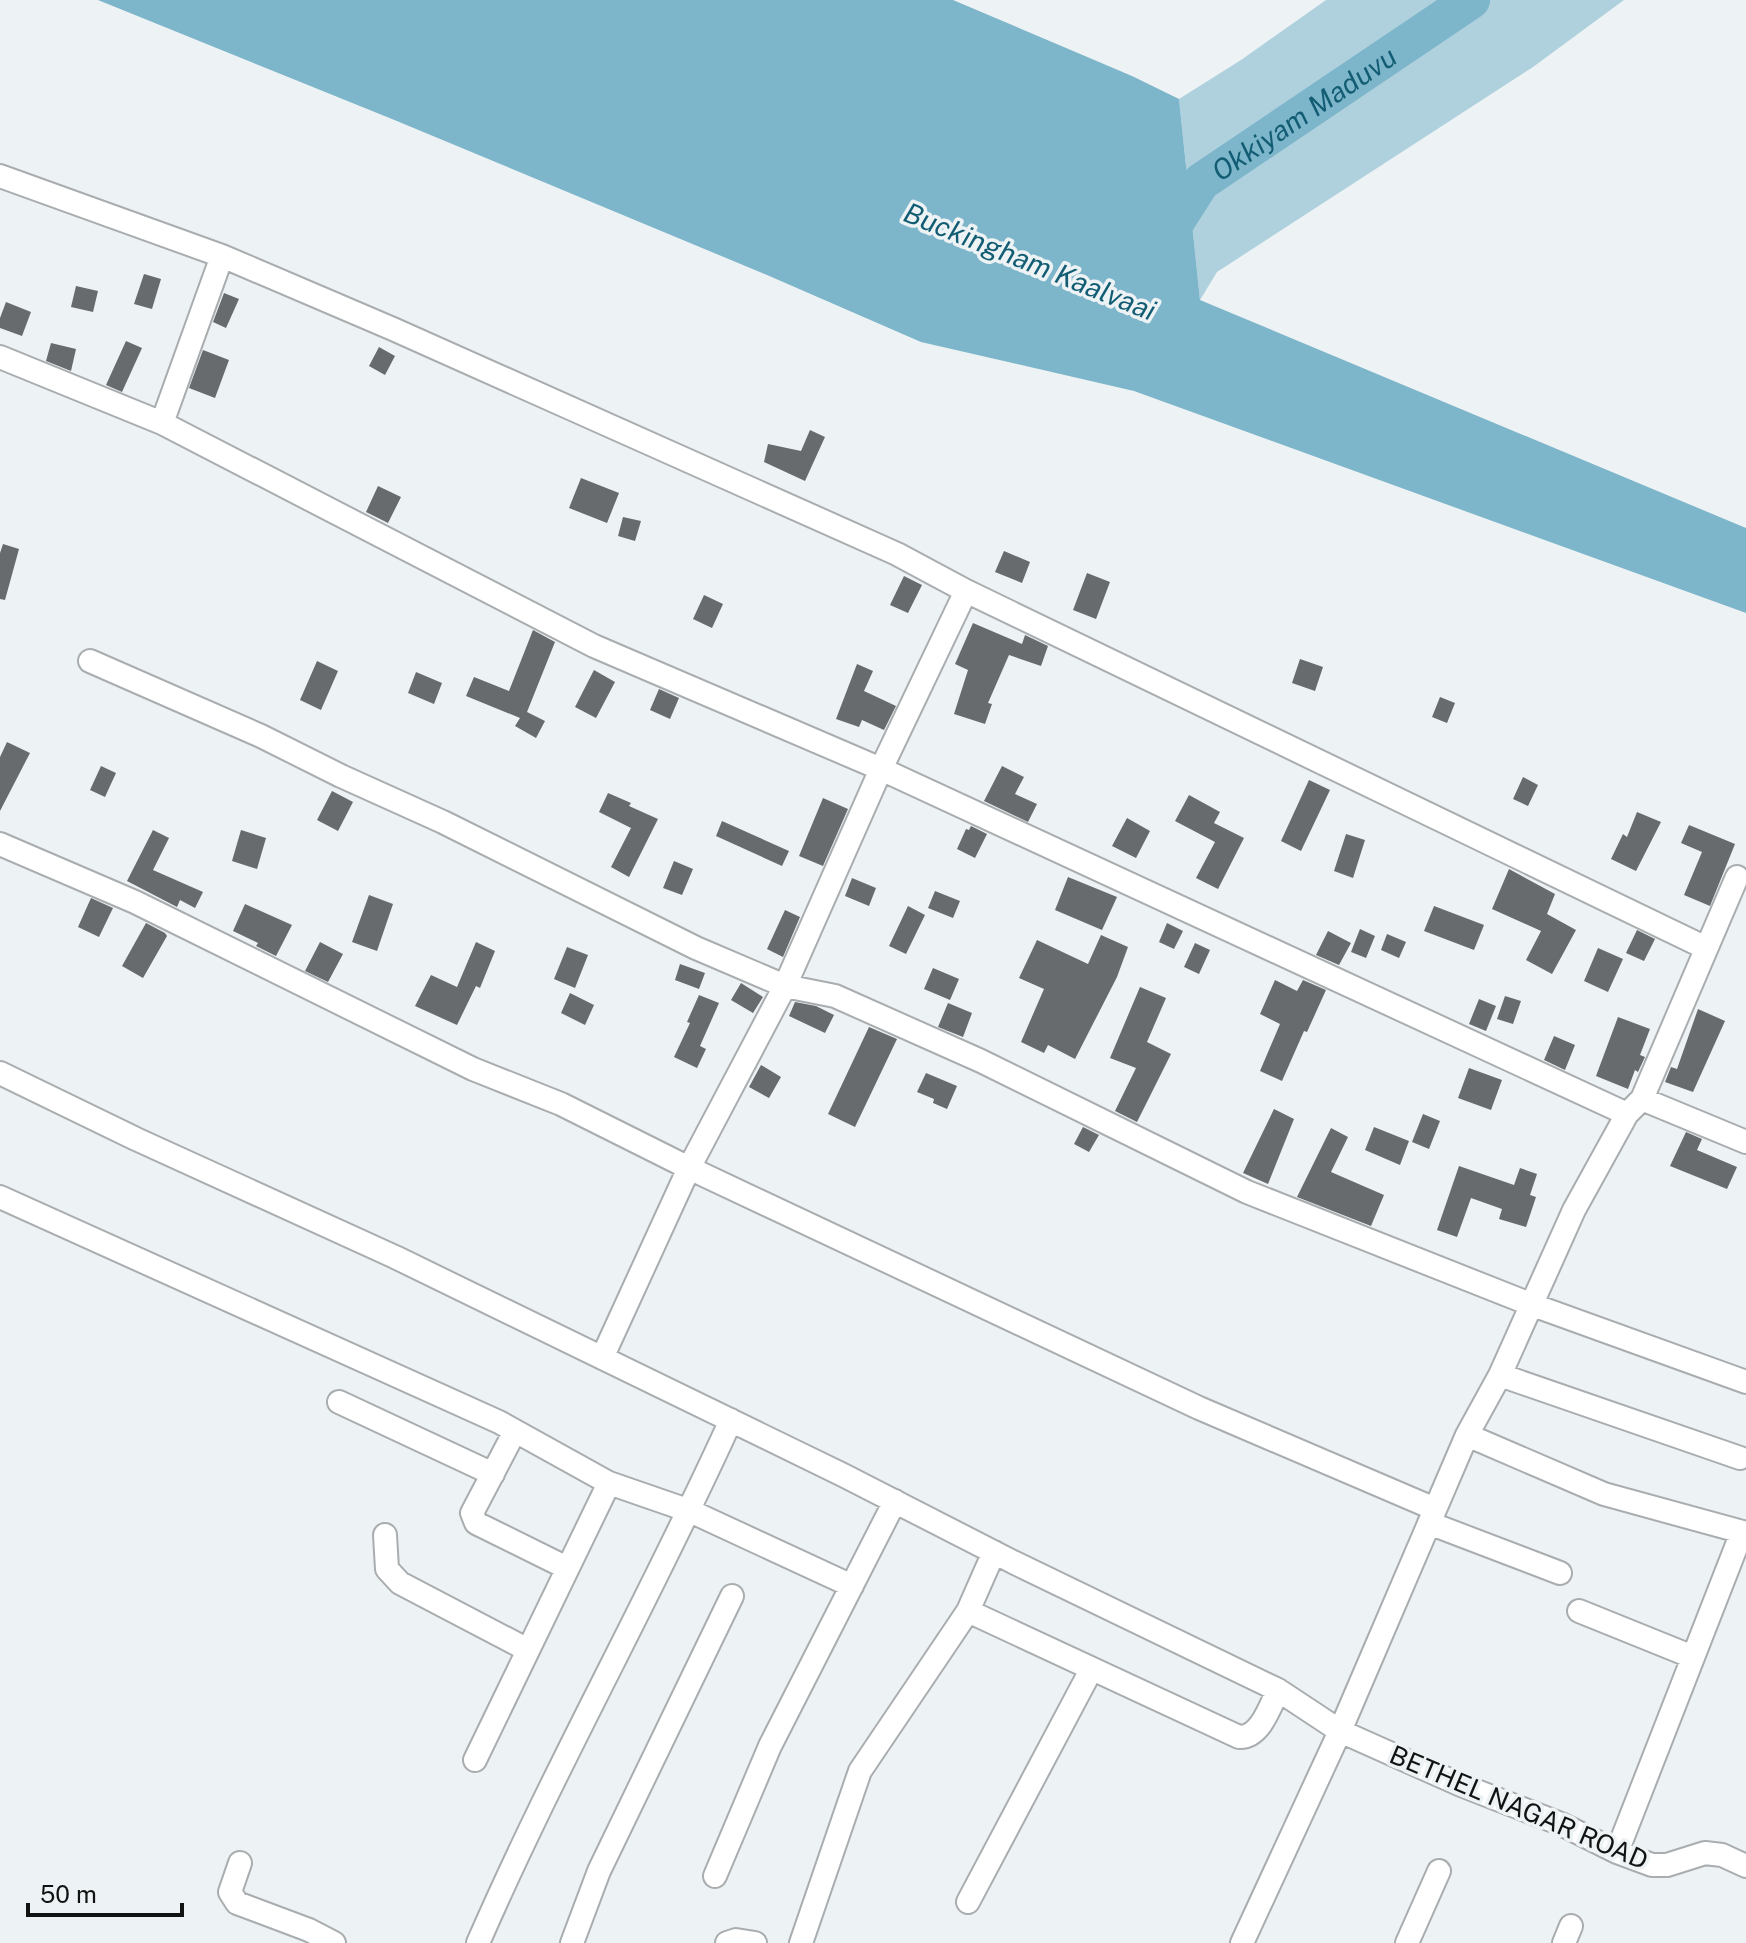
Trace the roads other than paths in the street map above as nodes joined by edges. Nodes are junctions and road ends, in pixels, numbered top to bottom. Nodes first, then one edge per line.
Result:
1 (0, 176) edge
2 (222, 256) junction
3 (0, 357) edge
4 (162, 423) junction
5 (966, 591) junction
6 (90, 661) dead end
7 (881, 769) junction
8 (0, 844) edge
9 (1737, 877) dead end
10 (1706, 948) junction
11 (785, 986) junction
12 (0, 1073) edge
13 (1635, 1106) junction
14 (1746, 1142) edge
15 (689, 1168) junction
16 (0, 1197) edge
17 (1530, 1304) junction
18 (602, 1358) junction
19 (1500, 1375) junction
20 (1746, 1382) edge
21 (339, 1402) dead end
22 (731, 1420) junction
23 (515, 1431) junction
24 (1467, 1435) junction
25 (1740, 1458) dead end
26 (493, 1474) junction
27 (609, 1483) junction
28 (895, 1501) junction
29 (690, 1511) junction
30 (1432, 1516) junction
31 (1744, 1532) edge
32 (385, 1535) dead end
33 (994, 1552) junction
34 (567, 1568) junction
35 (1560, 1573) dead end
36 (852, 1586) junction
37 (732, 1596) dead end
38 (968, 1611) junction
39 (1579, 1611) dead end
40 (528, 1650) junction
41 (1693, 1657) junction
42 (1091, 1670) junction
43 (1278, 1690) junction
44 (1340, 1731) junction
45 (475, 1760) dead end
46 (1617, 1852) junction
47 (240, 1863) dead end
48 (1746, 1866) edge
49 (1439, 1871) dead end
50 (715, 1876) dead end
51 (968, 1902) dead end
52 (334, 1943) edge
53 (478, 1943) edge
54 (572, 1943) edge
55 (727, 1943) edge
56 (755, 1943) edge
57 (801, 1943) edge
58 (1242, 1943) edge
59 (1407, 1943) edge

1 - 2 street
2 - 4 street
2 - 5 street
3 - 4 street
4 - 7 street
5 - 7 street
5 - 10 street
6 - 11 street
7 - 11 street
7 - 13 street
8 - 15 street
9 - 10 street
10 - 13 street
11 - 15 street
11 - 17 street
12 - 18 street, BETHEL NAGAR ROAD
13 - 14 street
13 - 17 street
15 - 18 street
15 - 30 street
16 - 23 street
17 - 19 street
17 - 20 street
18 - 22 street, BETHEL NAGAR ROAD
19 - 24 street
19 - 25 street
21 - 26 street
22 - 28 street, BETHEL NAGAR ROAD
22 - 29 street
23 - 26 street
23 - 27 street
24 - 30 street
24 - 31 street
26 - 34 street
27 - 29 street
27 - 34 street
28 - 33 street, BETHEL NAGAR ROAD
28 - 36 street
29 - 36 street
29 - 53 street
30 - 35 street
30 - 44 street
31 - 41 street
32 - 40 street
33 - 38 street
33 - 43 street, BETHEL NAGAR ROAD
34 - 40 street
36 - 50 street
37 - 54 street
38 - 42 street
38 - 57 street
39 - 41 street
40 - 45 street
41 - 46 street
42 - 43 street
42 - 51 street
43 - 44 street, BETHEL NAGAR ROAD
44 - 46 street, BETHEL NAGAR ROAD
44 - 58 street
46 - 48 street, BETHEL NAGAR ROAD
47 - 52 street
49 - 59 street
55 - 56 street

